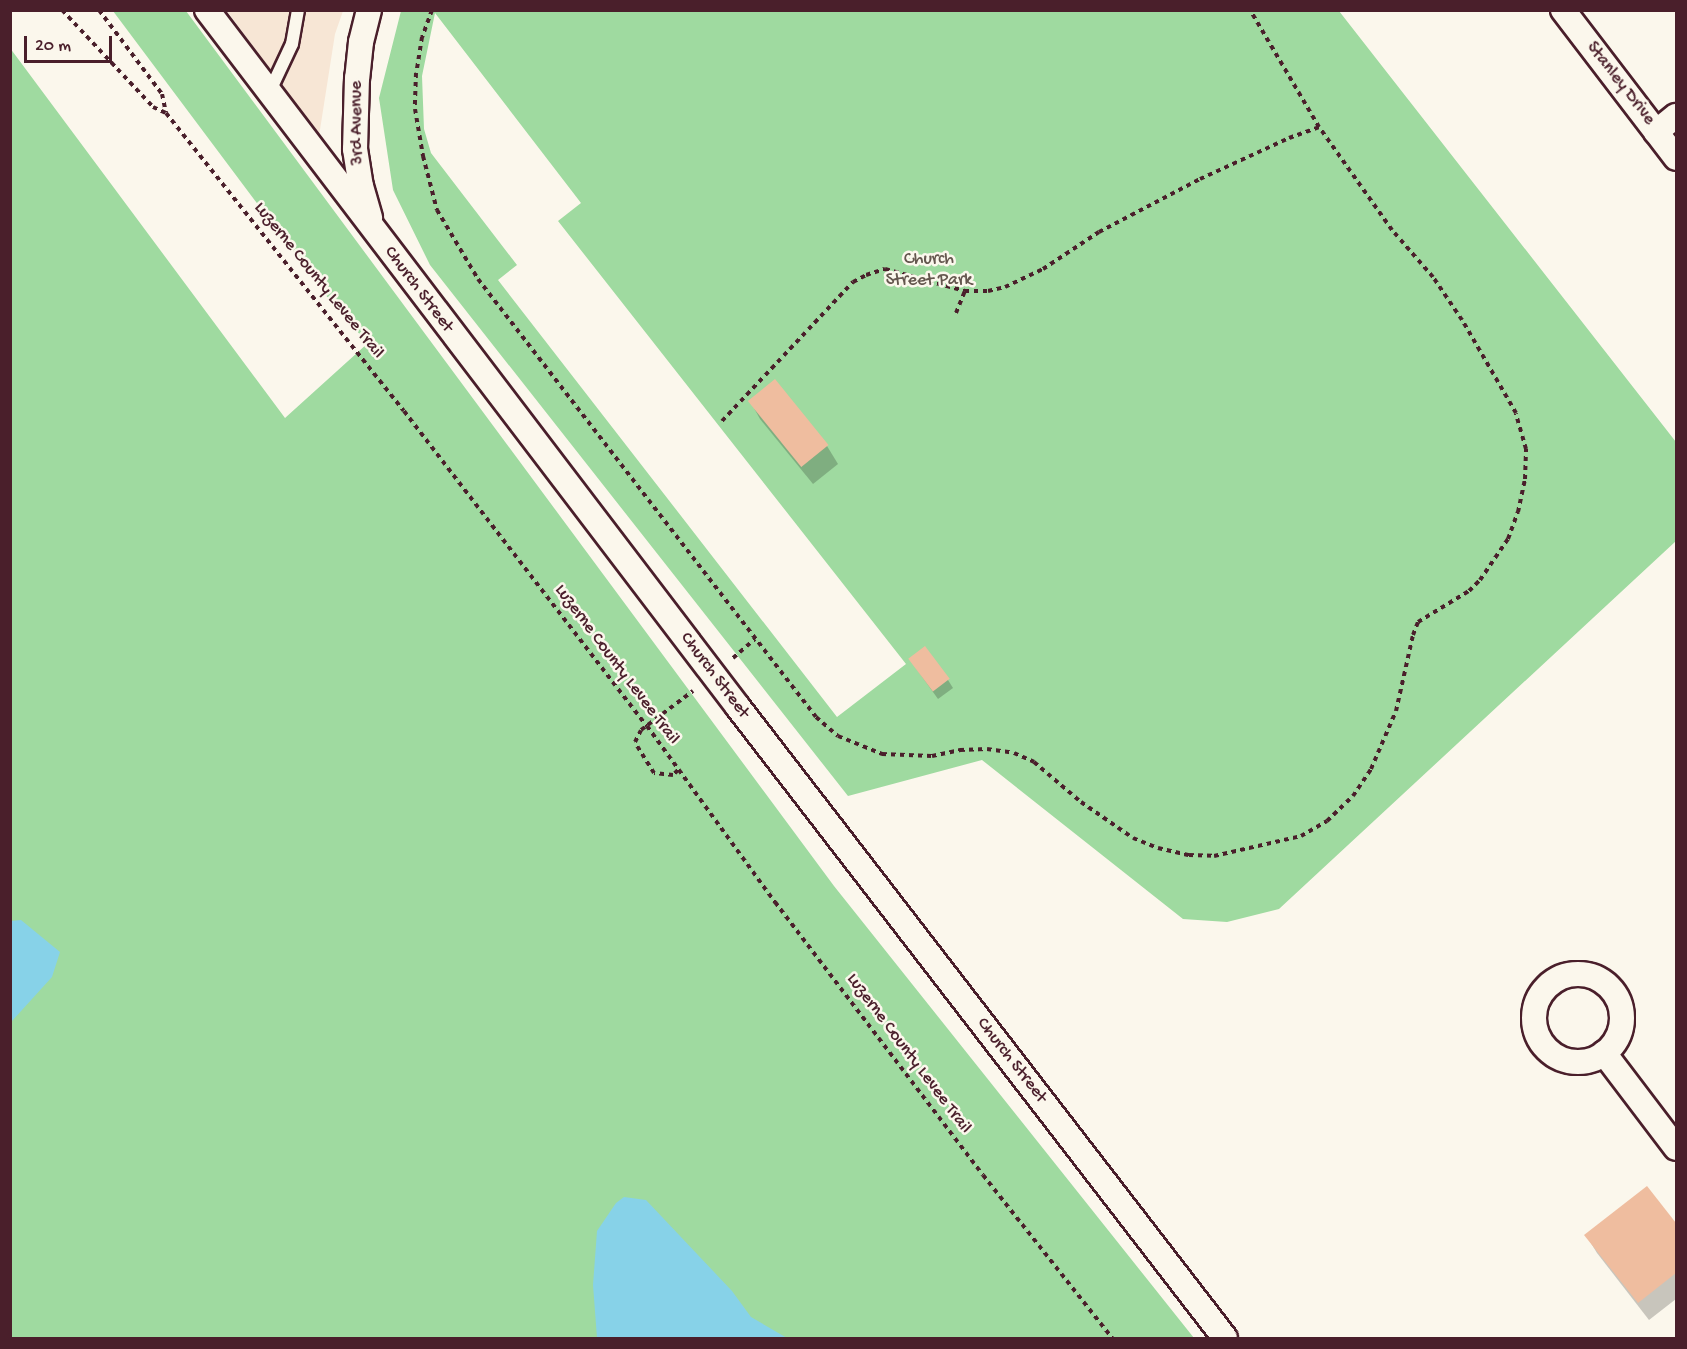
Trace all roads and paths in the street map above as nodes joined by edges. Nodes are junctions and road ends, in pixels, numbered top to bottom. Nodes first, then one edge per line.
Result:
1 (62, 10) edge
2 (99, 10) edge
3 (207, 10) edge
4 (298, 10) edge
5 (369, 10) edge
6 (432, 10) edge
7 (1250, 10) edge
8 (1563, 10) edge
9 (269, 93) junction
10 (166, 113) junction
11 (1677, 116) edge
12 (1319, 127) junction
13 (1656, 132) junction
14 (1677, 158) edge
15 (375, 234) junction
16 (965, 291) junction
17 (956, 313) dead end
18 (722, 421) dead end
19 (714, 676) junction
20 (647, 726) junction
21 (678, 770) junction
22 (1604, 1053) dead end
23 (1677, 1148) edge
24 (1112, 1338) edge
25 (1225, 1338) edge

1 - 10 path
2 - 10 path, Luzerne County Levee Trail
3 - 9 street, Church Street
4 - 9 lane
5 - 15 street, 3rd Avenue
6 - 12 path
7 - 12 path
8 - 13 street, Stanley Drive
9 - 15 street, Church Street
10 - 20 path, Luzerne County Levee Trail
11 - 13 street
12 - 16 path
13 - 14 street, Stanley Drive
15 - 19 street, Church Street
16 - 17 path
16 - 18 path
19 - 20 path
19 - 25 street, Church Street
20 - 21 path, Luzerne County Levee Trail
20 - 21 path
21 - 24 path, Luzerne County Levee Trail
22 - 23 street

